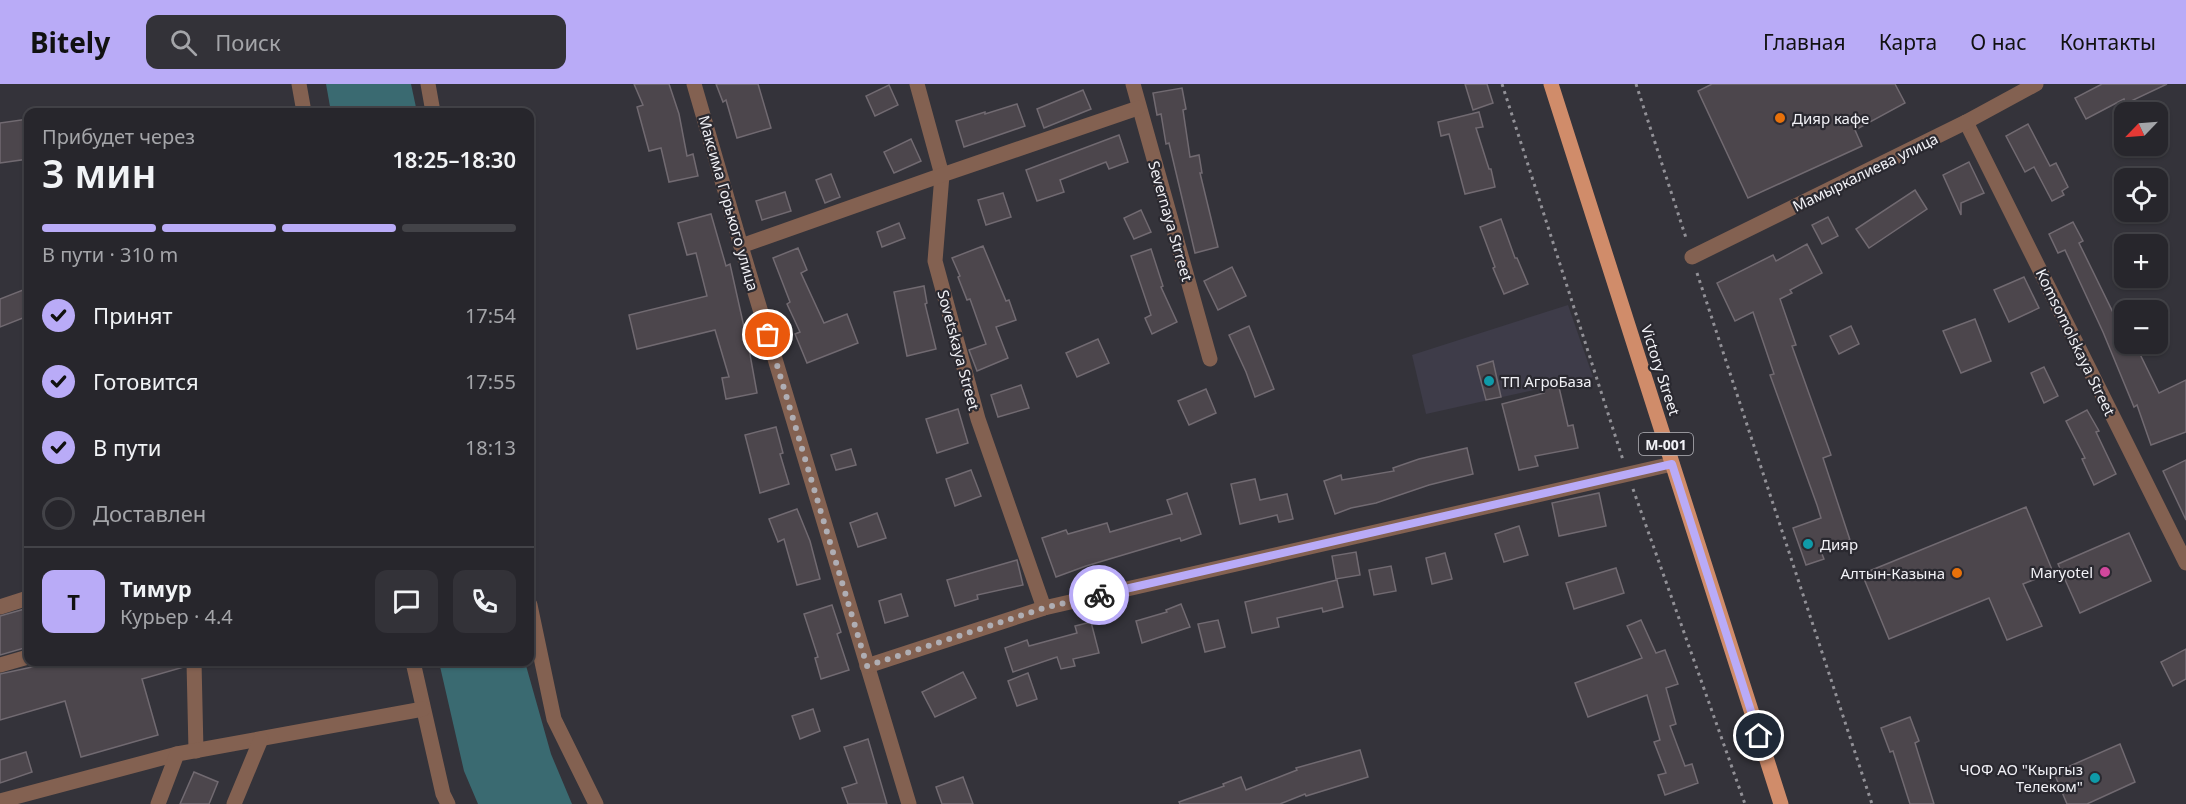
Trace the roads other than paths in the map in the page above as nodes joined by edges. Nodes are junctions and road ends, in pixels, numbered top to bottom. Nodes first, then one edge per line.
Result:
1 (299, 84) edge
2 (428, 84) edge
3 (694, 84) edge
4 (917, 84) edge
5 (1133, 84) edge
6 (1551, 84) edge
7 (2036, 84) edge
8 (303, 108) edge
9 (432, 108) edge
10 (1138, 108) junction
11 (1966, 122) junction
12 (942, 175) junction
13 (741, 246) junction
14 (1692, 257) road end
15 (1210, 358) dead end
16 (1672, 464) junction
17 (2186, 563) edge
18 (24, 599) edge
19 (0, 607) edge
20 (1044, 608) junction
21 (534, 624) edge
22 (24, 658) edge
23 (0, 665) edge
24 (195, 666) edge
25 (414, 666) edge
26 (867, 666) junction
27 (423, 709) junction
28 (261, 739) junction
29 (196, 751) junction
30 (177, 754) junction
31 (0, 801) edge
32 (158, 804) edge
33 (234, 804) edge
34 (448, 804) edge
35 (597, 804) edge
36 (909, 804) edge
37 (1781, 804) edge

1 - 8 street
2 - 9 street
3 - 13 street, Максима Горького улица
4 - 12 street, Sovetskaya Street
5 - 10 street, Severnaya Strreet
6 - 16 main road, Victory Street / М-001
7 - 11 street, Мамыркалиева улица
10 - 12 street
10 - 15 street, Severnaya Strreet
11 - 14 street, Мамыркалиева улица
11 - 17 street, Komsomolskaya Street
12 - 13 street
12 - 20 street, Sovetskaya Street
13 - 26 street, Максима Горького улица
16 - 20 street
16 - 37 main road, Victory Street / М-001
18 - 19 street
20 - 26 street
21 - 35 street
22 - 23 street
24 - 29 street
25 - 27 street
26 - 36 street, Максима Горького улица
27 - 28 street
27 - 34 street
28 - 29 street
28 - 33 street
29 - 30 street
30 - 31 street
30 - 32 street

